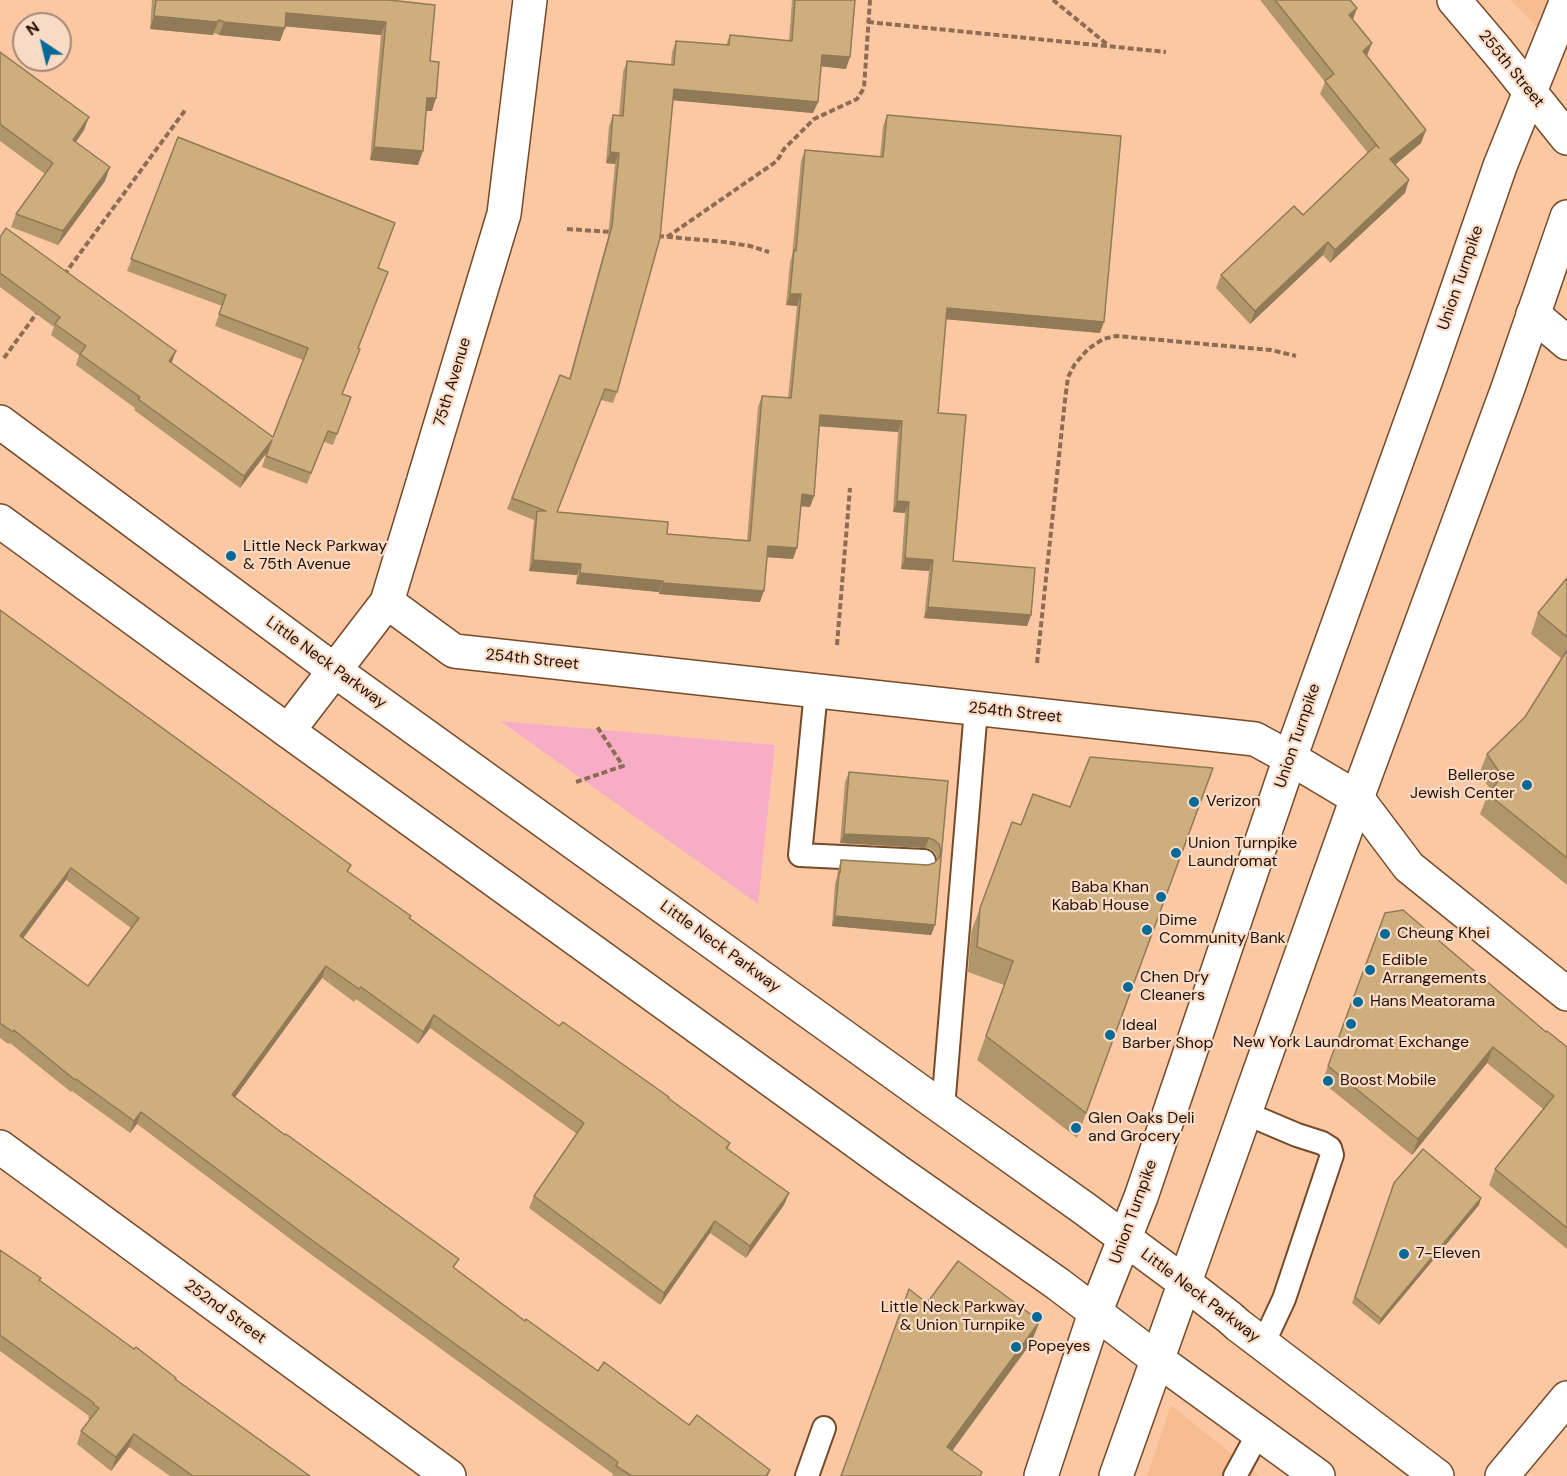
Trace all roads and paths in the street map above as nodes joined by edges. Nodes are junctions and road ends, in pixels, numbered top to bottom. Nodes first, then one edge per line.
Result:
1 (530, 0) edge
2 (870, 0) edge
3 (1053, 0) edge
4 (1454, 0) edge
5 (1567, 0) edge
6 (868, 22) junction
7 (1109, 46) junction
8 (1166, 52) dead end
9 (1529, 91) junction
10 (186, 109) dead end
11 (1567, 138) edge
12 (1567, 217) edge
13 (567, 229) dead end
14 (612, 232) edge
15 (656, 236) edge
16 (667, 237) junction
17 (769, 252) dead end
18 (60, 281) edge
19 (39, 310) edge
20 (1533, 314) junction
21 (1567, 343) edge
22 (1296, 356) dead end
23 (3, 358) dead end
24 (0, 422) edge
25 (850, 488) dead end
26 (0, 520) edge
27 (387, 602) junction
28 (837, 645) dead end
29 (1037, 663) dead end
30 (334, 670) junction
31 (816, 691) junction
32 (976, 709) junction
33 (596, 725) dead end
34 (288, 731) junction
35 (1290, 758) junction
36 (576, 782) dead end
37 (1357, 798) junction
38 (924, 861) dead end
39 (1567, 994) edge
40 (943, 1108) junction
41 (1245, 1113) junction
42 (0, 1148) edge
43 (1125, 1239) junction
44 (1185, 1283) junction
45 (1095, 1313) junction
46 (1263, 1344) junction
47 (1158, 1360) junction
48 (1567, 1398) edge
49 (824, 1428) dead end
50 (1258, 1432) junction
51 (449, 1476) edge
52 (807, 1476) edge
53 (1041, 1476) edge
54 (1116, 1476) edge
55 (1235, 1476) edge
56 (1318, 1476) edge
57 (1437, 1476) edge
58 (1502, 1476) edge

1 - 27 main road, 75th Avenue
2 - 6 path
3 - 7 path
4 - 9 main road, 255th Street
5 - 9 main road, Union Turnpike
6 - 7 path
6 - 16 path
7 - 8 path
9 - 11 main road, 255th Street
9 - 35 main road, Union Turnpike
10 - 18 path
12 - 20 main road
13 - 14 path
15 - 16 path
16 - 17 path
19 - 23 path
20 - 21 main road
20 - 37 main road
22 - 29 path
24 - 30 main road, Little Neck Parkway
25 - 28 path
26 - 34 main road
27 - 30 main road, 75th Avenue
27 - 31 main road, 254th Street
30 - 34 main road, 75th Avenue
30 - 40 main road, Little Neck Parkway
31 - 32 main road, 254th Street
31 - 38 lane
32 - 35 main road, 254th Street
32 - 40 lane
33 - 36 path
34 - 45 main road
35 - 37 main road, 254th Street
35 - 43 main road, Union Turnpike
37 - 39 main road, 254th Street
37 - 41 main road
40 - 43 main road, Little Neck Parkway
41 - 44 main road
41 - 46 lane
42 - 51 main road, 252nd Street
43 - 44 main road, Little Neck Parkway
43 - 45 main road, Union Turnpike
44 - 46 main road, Little Neck Parkway
44 - 47 main road
45 - 47 main road
45 - 53 main road, Union Turnpike
46 - 57 main road, Little Neck Parkway
47 - 50 main road
47 - 54 main road
48 - 58 main road
49 - 52 lane
50 - 55 lane
50 - 56 main road

